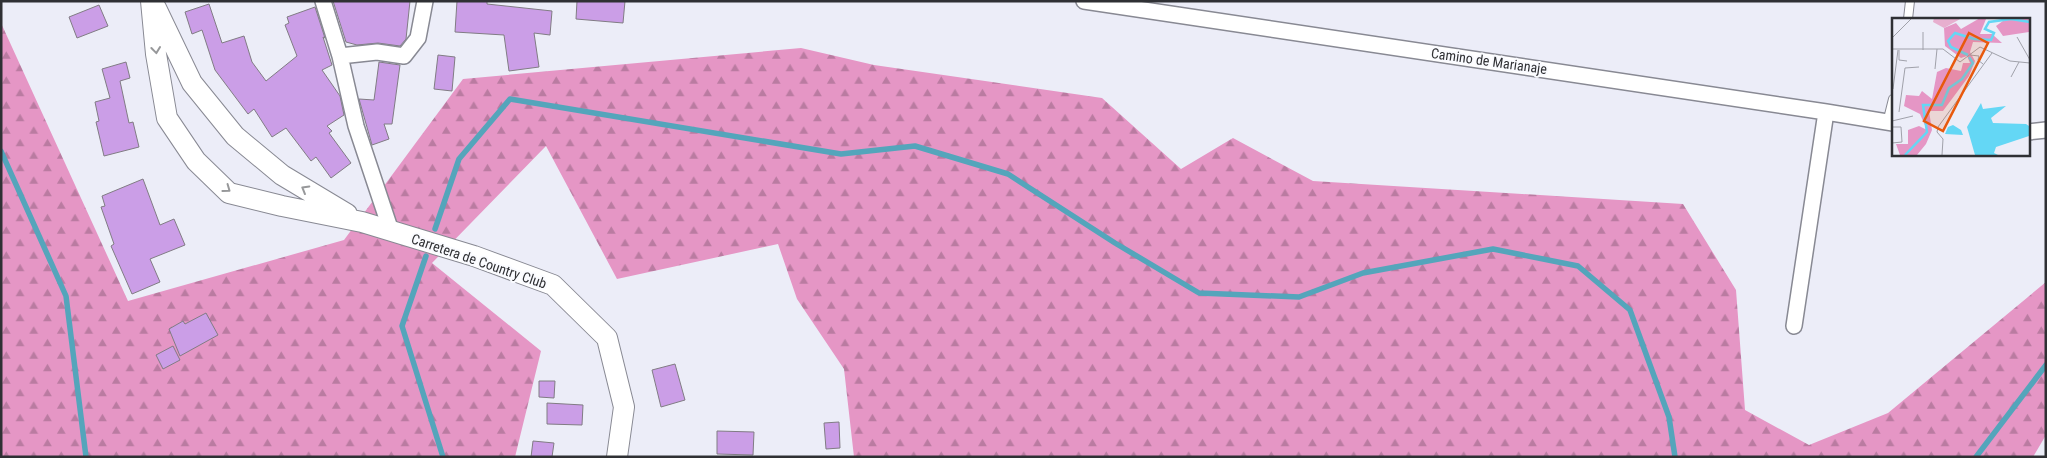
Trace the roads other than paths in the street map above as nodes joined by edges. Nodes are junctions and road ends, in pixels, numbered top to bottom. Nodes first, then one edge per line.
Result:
1 (152, 1) edge
2 (323, 1) edge
3 (425, 1) edge
4 (1084, 1) edge
5 (1910, 1) edge
6 (1908, 18) edge
7 (340, 56) junction
8 (1892, 107) edge
9 (1826, 112) junction
10 (1890, 123) edge
11 (2046, 130) edge
12 (2030, 132) edge
13 (362, 222) junction
14 (391, 231) junction
15 (1794, 326) dead end
16 (617, 457) edge

13 -> 1 street, Carretera de Country Club
1 -> 13 street, Carretera de Country Club
2 - 7 street
3 - 7 street
4 - 9 street, Camino de Marianaje
5 - 6 lane
7 - 14 street
8 - 10 lane
9 - 10 street, Camino de Marianaje
9 - 15 street
11 - 12 street
13 - 14 street, Carretera de Country Club
14 - 16 street, Carretera de Country Club

